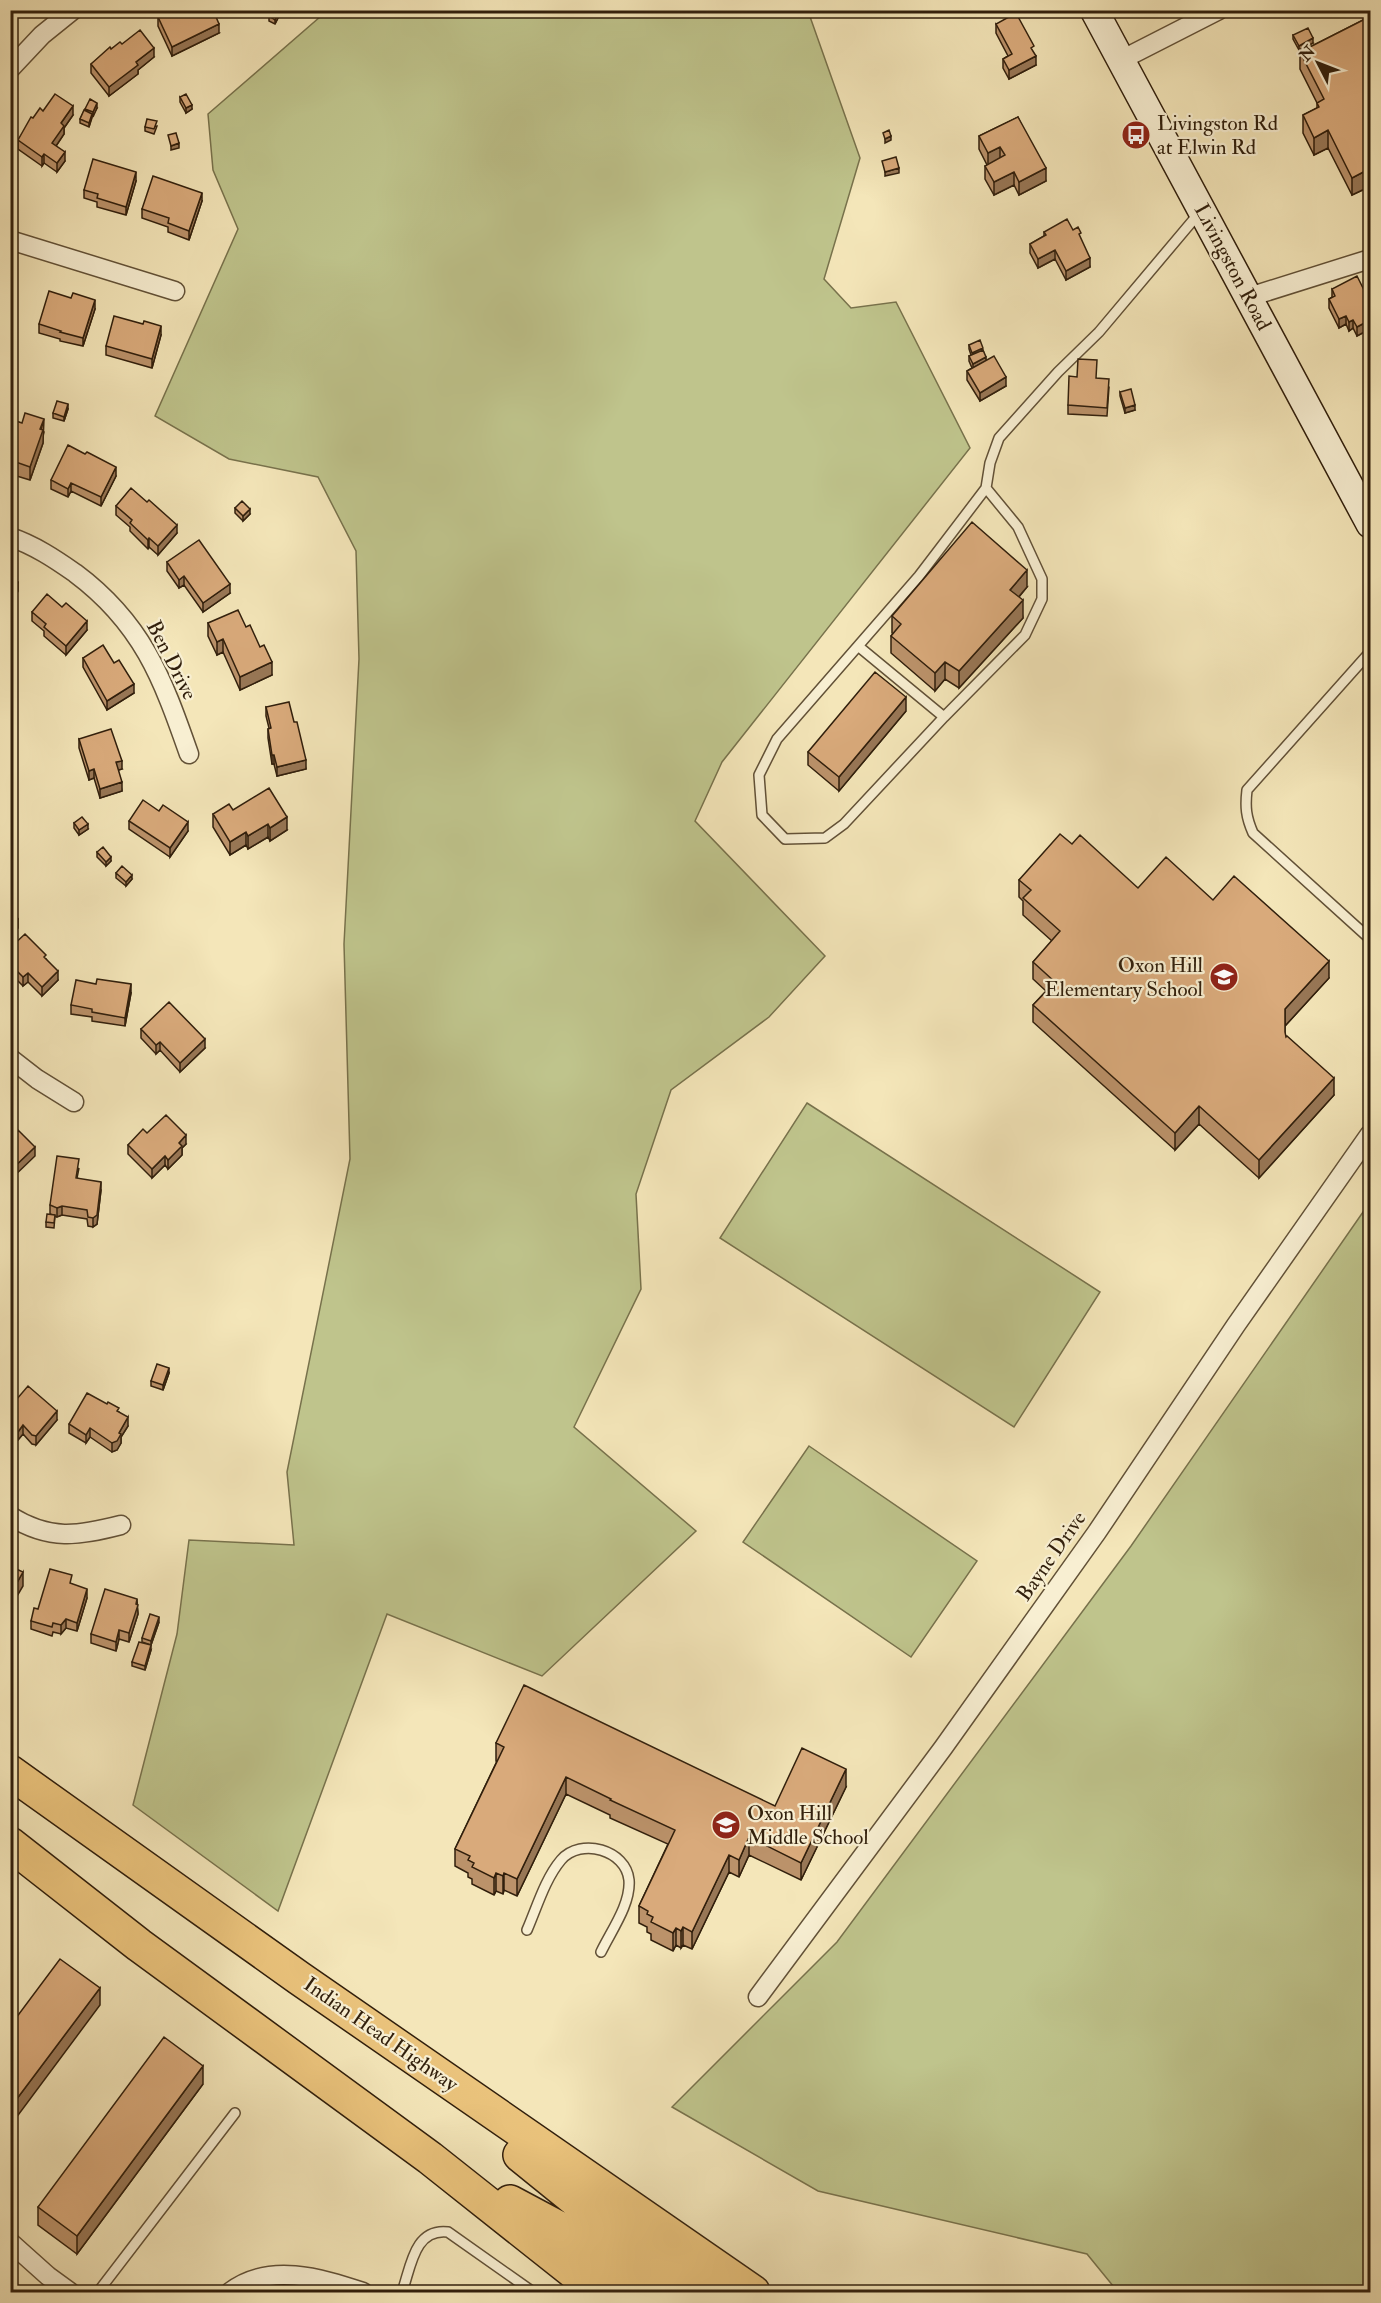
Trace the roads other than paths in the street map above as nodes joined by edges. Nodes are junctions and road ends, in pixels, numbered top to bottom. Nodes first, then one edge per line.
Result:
1 (73, 10) edge
2 (1094, 10) edge
3 (1220, 10) edge
4 (53, 16) edge
5 (1121, 60) junction
6 (10, 69) edge
7 (1202, 210) junction
8 (10, 240) edge
9 (1371, 259) edge
10 (175, 291) dead end
11 (1249, 297) junction
12 (986, 488) junction
13 (1371, 524) edge
14 (10, 537) edge
15 (858, 646) junction
16 (1371, 652) edge
17 (944, 717) junction
18 (189, 754) dead end
19 (1371, 939) edge
20 (10, 1058) edge
21 (74, 1102) dead end
22 (1371, 1134) edge
23 (10, 1516) edge
24 (120, 1525) dead end
25 (10, 1772) edge
26 (10, 1844) edge
27 (527, 1930) dead end
28 (601, 1952) dead end
29 (299, 1978) junction
30 (758, 1997) dead end
31 (235, 2113) dead end
32 (430, 2158) junction
33 (10, 2242) edge
34 (70, 2292) edge
35 (98, 2292) edge
36 (230, 2292) edge
37 (363, 2292) edge
38 (402, 2292) edge
39 (533, 2292) edge
40 (599, 2292) edge
41 (652, 2292) edge
42 (703, 2292) edge
43 (753, 2292) edge

1 - 4 street
2 - 5 main road, Livingston Road
3 - 5 street
4 - 6 street
5 - 7 main road, Livingston Road
7 - 11 main road, Livingston Road
7 - 12 lane
8 - 10 street
9 - 11 street
11 - 13 main road, Livingston Road
12 - 15 lane
12 - 17 lane
14 - 18 street, Ben Drive
15 - 17 lane
15 - 17 lane
16 - 19 lane
20 - 21 street
22 - 30 street, Bayne Drive
23 - 24 street
25 - 29 highway, Indian Head Highway
26 - 32 highway
27 - 28 lane
29 - 42 highway
29 - 43 highway, Indian Head Highway
31 - 35 lane
32 - 40 highway
32 - 41 highway
33 - 34 street
36 - 37 street
38 - 39 lane

